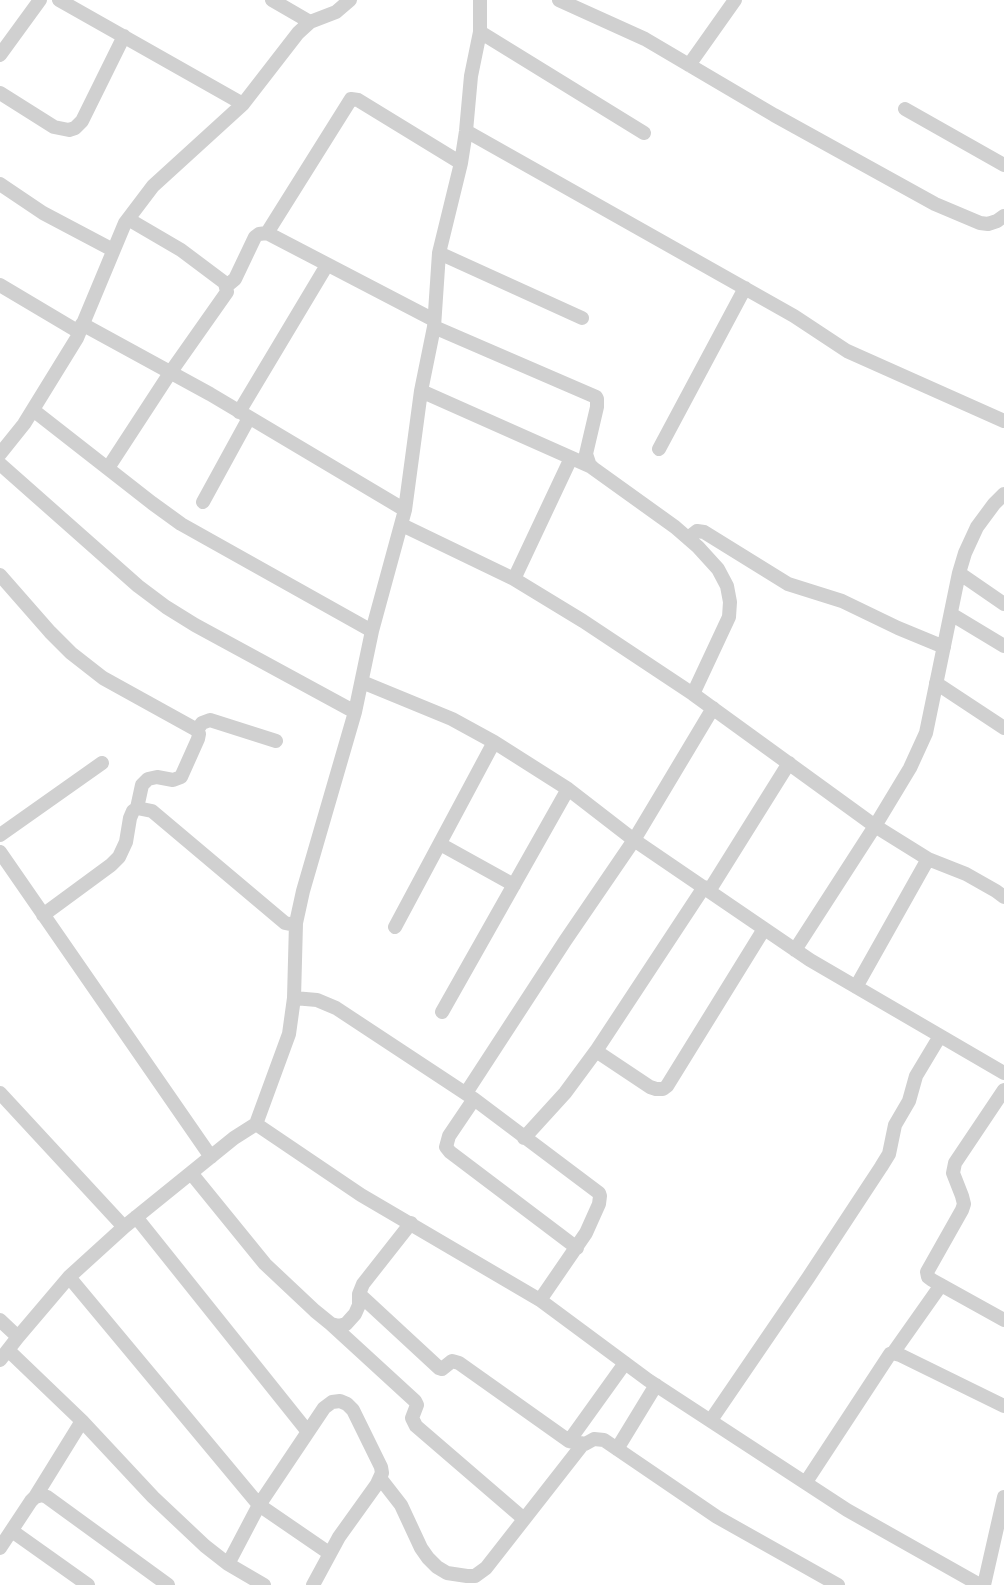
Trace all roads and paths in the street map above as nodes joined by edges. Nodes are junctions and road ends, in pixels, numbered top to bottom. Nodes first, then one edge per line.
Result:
1 (40, 0) edge
2 (59, 0) edge
3 (272, 0) edge
4 (350, 0) edge
5 (480, 0) edge
6 (559, 0) edge
7 (735, 0) edge
8 (310, 22) junction
9 (480, 32) junction
10 (124, 36) junction
11 (0, 56) edge
12 (689, 65) junction
13 (0, 92) edge
14 (243, 104) junction
15 (905, 109) dead end
16 (466, 130) junction
17 (644, 134) dead end
18 (461, 163) junction
19 (1004, 165) edge
20 (0, 184) edge
21 (1004, 216) edge
22 (128, 219) junction
23 (267, 233) junction
24 (113, 250) junction
25 (438, 253) junction
26 (327, 265) junction
27 (226, 283) junction
28 (0, 285) edge
29 (745, 288) junction
30 (582, 318) dead end
31 (434, 324) junction
32 (81, 328) junction
33 (170, 373) junction
34 (421, 391) junction
35 (33, 410) junction
36 (244, 415) junction
37 (1004, 421) edge
38 (659, 449) dead end
39 (0, 454) edge
40 (571, 458) junction
41 (0, 464) edge
42 (592, 467) junction
43 (108, 468) junction
44 (1004, 494) edge
45 (203, 502) dead end
46 (405, 510) junction
47 (402, 525) junction
48 (688, 538) junction
49 (960, 573) junction
50 (0, 575) edge
51 (514, 579) junction
52 (1004, 604) edge
53 (951, 614) junction
54 (372, 630) junction
55 (1004, 646) edge
56 (944, 647) junction
57 (362, 682) junction
58 (936, 683) junction
59 (693, 694) junction
60 (713, 708) junction
61 (355, 712) junction
62 (1004, 728) edge
63 (197, 730) junction
64 (276, 741) dead end
65 (494, 742) junction
66 (102, 763) dead end
67 (790, 763) junction
68 (568, 789) junction
69 (137, 808) junction
70 (875, 826) junction
71 (0, 835) edge
72 (634, 840) junction
73 (440, 844) junction
74 (0, 852) edge
75 (928, 859) junction
76 (514, 885) junction
77 (706, 889) junction
78 (1004, 897) edge
79 (43, 915) junction
80 (296, 923) junction
81 (395, 928) dead end
82 (764, 928) junction
83 (795, 950) junction
84 (856, 987) junction
85 (294, 998) junction
86 (442, 1012) dead end
87 (940, 1036) junction
88 (596, 1051) junction
89 (1004, 1073) edge
90 (1004, 1090) edge
91 (0, 1093) edge
92 (470, 1096) junction
93 (256, 1124) junction
94 (524, 1138) junction
95 (211, 1156) junction
96 (191, 1173) junction
97 (136, 1217) junction
98 (411, 1223) junction
99 (124, 1227) junction
100 (576, 1248) junction
101 (69, 1277) junction
102 (941, 1285) junction
103 (359, 1294) junction
104 (540, 1300) junction
105 (0, 1320) edge
106 (1004, 1320) edge
107 (331, 1324) junction
108 (18, 1337) junction
109 (893, 1353) junction
110 (4, 1355) edge
111 (625, 1363) junction
112 (656, 1385) junction
113 (1004, 1406) edge
114 (711, 1420) junction
115 (82, 1421) junction
116 (308, 1432) junction
117 (576, 1442) junction
118 (617, 1449) junction
119 (380, 1478) junction
120 (806, 1482) junction
121 (35, 1497) junction
122 (1004, 1498) edge
123 (259, 1504) junction
124 (524, 1519) junction
125 (12, 1531) junction
126 (0, 1548) edge
127 (329, 1553) junction
128 (228, 1564) junction
129 (88, 1585) edge
130 (168, 1585) edge
131 (264, 1585) edge
132 (313, 1585) edge
133 (838, 1585) edge
134 (980, 1585) edge
135 (984, 1585) edge

1 - 11 street
2 - 10 street
3 - 8 street
4 - 8 street
5 - 9 street
6 - 12 street
7 - 12 street
8 - 14 street
9 - 16 street
9 - 17 street
10 - 13 street
10 - 14 street
12 - 21 street
14 - 22 street
15 - 19 street
16 - 18 street
16 - 29 street
18 - 23 street
18 - 25 street
20 - 24 street
22 - 24 street
22 - 27 street
23 - 26 street
23 - 27 street
24 - 32 street
25 - 30 street
25 - 31 street
26 - 31 street
26 - 36 street
27 - 33 street
28 - 32 street
29 - 37 street
29 - 38 street
31 - 34 street
31 - 42 street
32 - 33 street
32 - 35 street
33 - 36 street
33 - 43 street
34 - 40 street
34 - 46 street
35 - 39 street
35 - 43 street
36 - 45 street
36 - 46 street
40 - 42 street
40 - 51 street
41 - 61 street
42 - 48 street
43 - 54 street
44 - 49 street
46 - 47 street
47 - 51 street
47 - 54 street
48 - 56 street
48 - 59 street
49 - 52 street
49 - 53 street
50 - 63 street
51 - 59 street
53 - 55 street
53 - 56 street
54 - 57 street
56 - 58 street
57 - 61 street
57 - 65 street
58 - 62 street
58 - 70 street
59 - 60 street
60 - 67 street
60 - 72 street
61 - 80 street
63 - 64 street
63 - 69 street
65 - 68 street
65 - 73 street
66 - 71 street
67 - 70 street
67 - 77 street
68 - 72 street
68 - 76 street
69 - 79 street
69 - 80 street
70 - 75 street
70 - 83 street
72 - 77 street
72 - 92 street
73 - 76 street
73 - 81 street
74 - 79 street
75 - 78 street
75 - 84 street
76 - 86 street
77 - 82 street
77 - 88 street
79 - 95 street
80 - 85 street
82 - 83 street
82 - 88 street
83 - 84 street
84 - 87 street
85 - 92 street
85 - 93 street
87 - 89 street
87 - 114 street
88 - 94 street
90 - 102 street
91 - 99 street
92 - 94 street
92 - 100 street
93 - 95 street
93 - 98 street
94 - 100 street
95 - 96 street
96 - 97 street
96 - 107 street
97 - 99 street
97 - 116 street
98 - 103 street
98 - 104 street
99 - 101 street
100 - 104 street
101 - 108 street
101 - 123 street
102 - 106 street
102 - 109 street
103 - 107 street
103 - 117 street
104 - 111 street
105 - 108 street
107 - 124 street
108 - 110 street
109 - 113 street
109 - 120 street
110 - 115 street
111 - 112 street
111 - 117 street
112 - 114 street
112 - 118 street
114 - 120 street
115 - 121 street
115 - 128 street
116 - 119 street
116 - 123 street
117 - 118 street
117 - 124 street
118 - 133 street
119 - 124 street
119 - 127 street
120 - 134 street
121 - 125 street
121 - 130 street
122 - 135 street
123 - 127 street
123 - 128 street
125 - 126 street
125 - 129 street
127 - 132 street
128 - 131 street

